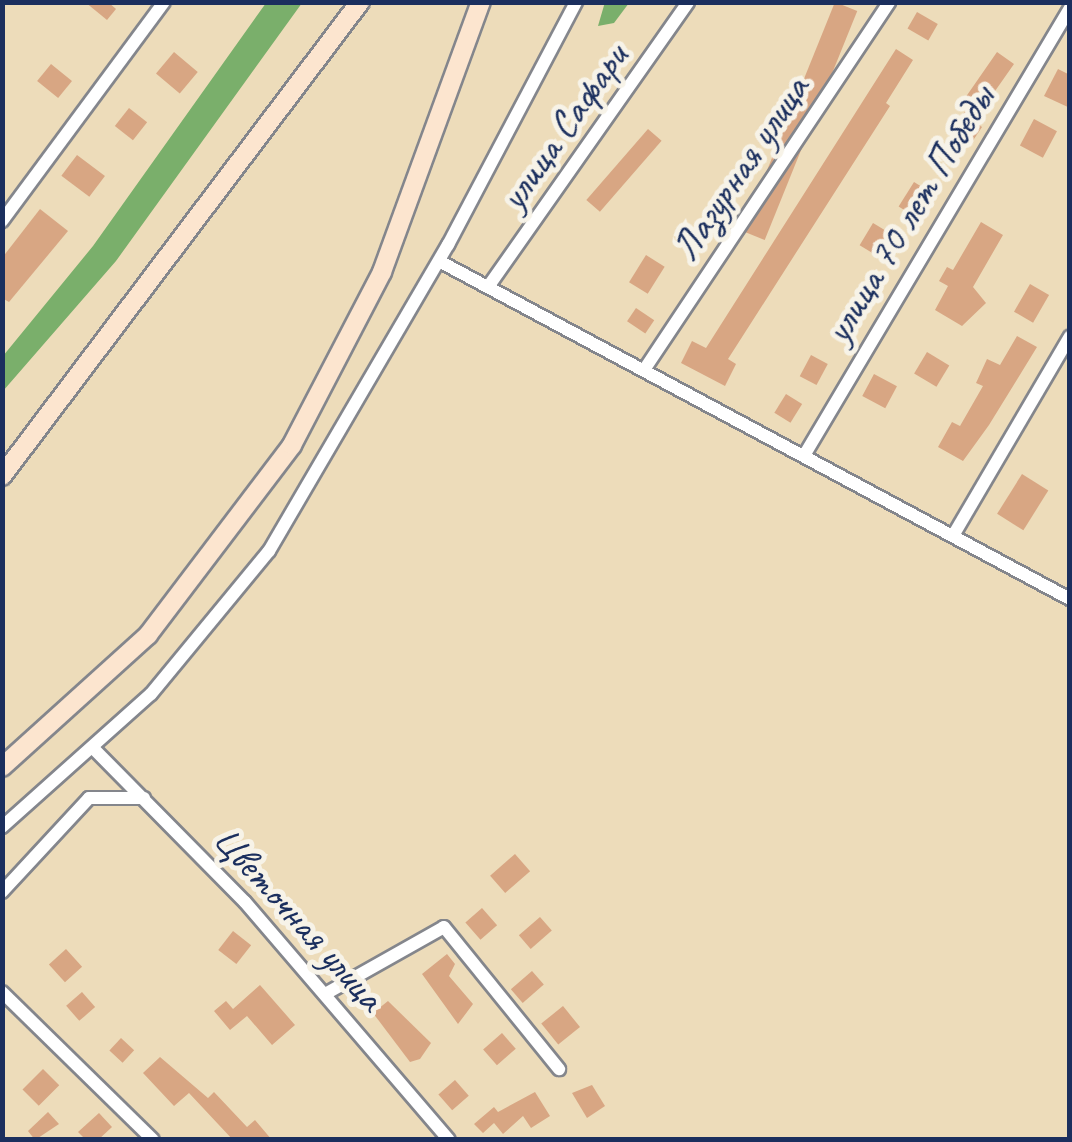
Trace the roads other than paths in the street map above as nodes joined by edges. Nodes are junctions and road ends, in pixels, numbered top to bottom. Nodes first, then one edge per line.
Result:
1 (164, 2) edge
2 (360, 2) edge
3 (481, 2) edge
4 (576, 2) edge
5 (688, 2) edge
6 (889, 2) edge
7 (1070, 8) edge
8 (2, 221) edge
9 (438, 261) junction
10 (488, 287) junction
11 (1070, 336) edge
12 (644, 370) junction
13 (804, 454) junction
14 (2, 476) edge
15 (954, 534) junction
16 (1070, 599) edge
17 (93, 748) junction
18 (2, 768) edge
19 (144, 798) junction
20 (2, 828) edge
21 (2, 892) edge
22 (2, 992) edge
23 (327, 994) junction
24 (559, 1068) dead end
25 (153, 1140) edge
26 (449, 1140) edge

1 - 8 street
2 - 14 main road
3 - 18 main road
4 - 9 street
5 - 10 street, улица Сафари
6 - 12 street, Лазурная улица
7 - 13 street, улица 70 лет Победы
9 - 10 street
9 - 17 street
10 - 12 street
11 - 15 street
12 - 13 street
13 - 15 street
15 - 16 street
17 - 19 street, Цветочная улица
17 - 20 street
19 - 21 street
19 - 23 street, Цветочная улица
22 - 25 street
23 - 24 street
23 - 26 street, Цветочная улица

